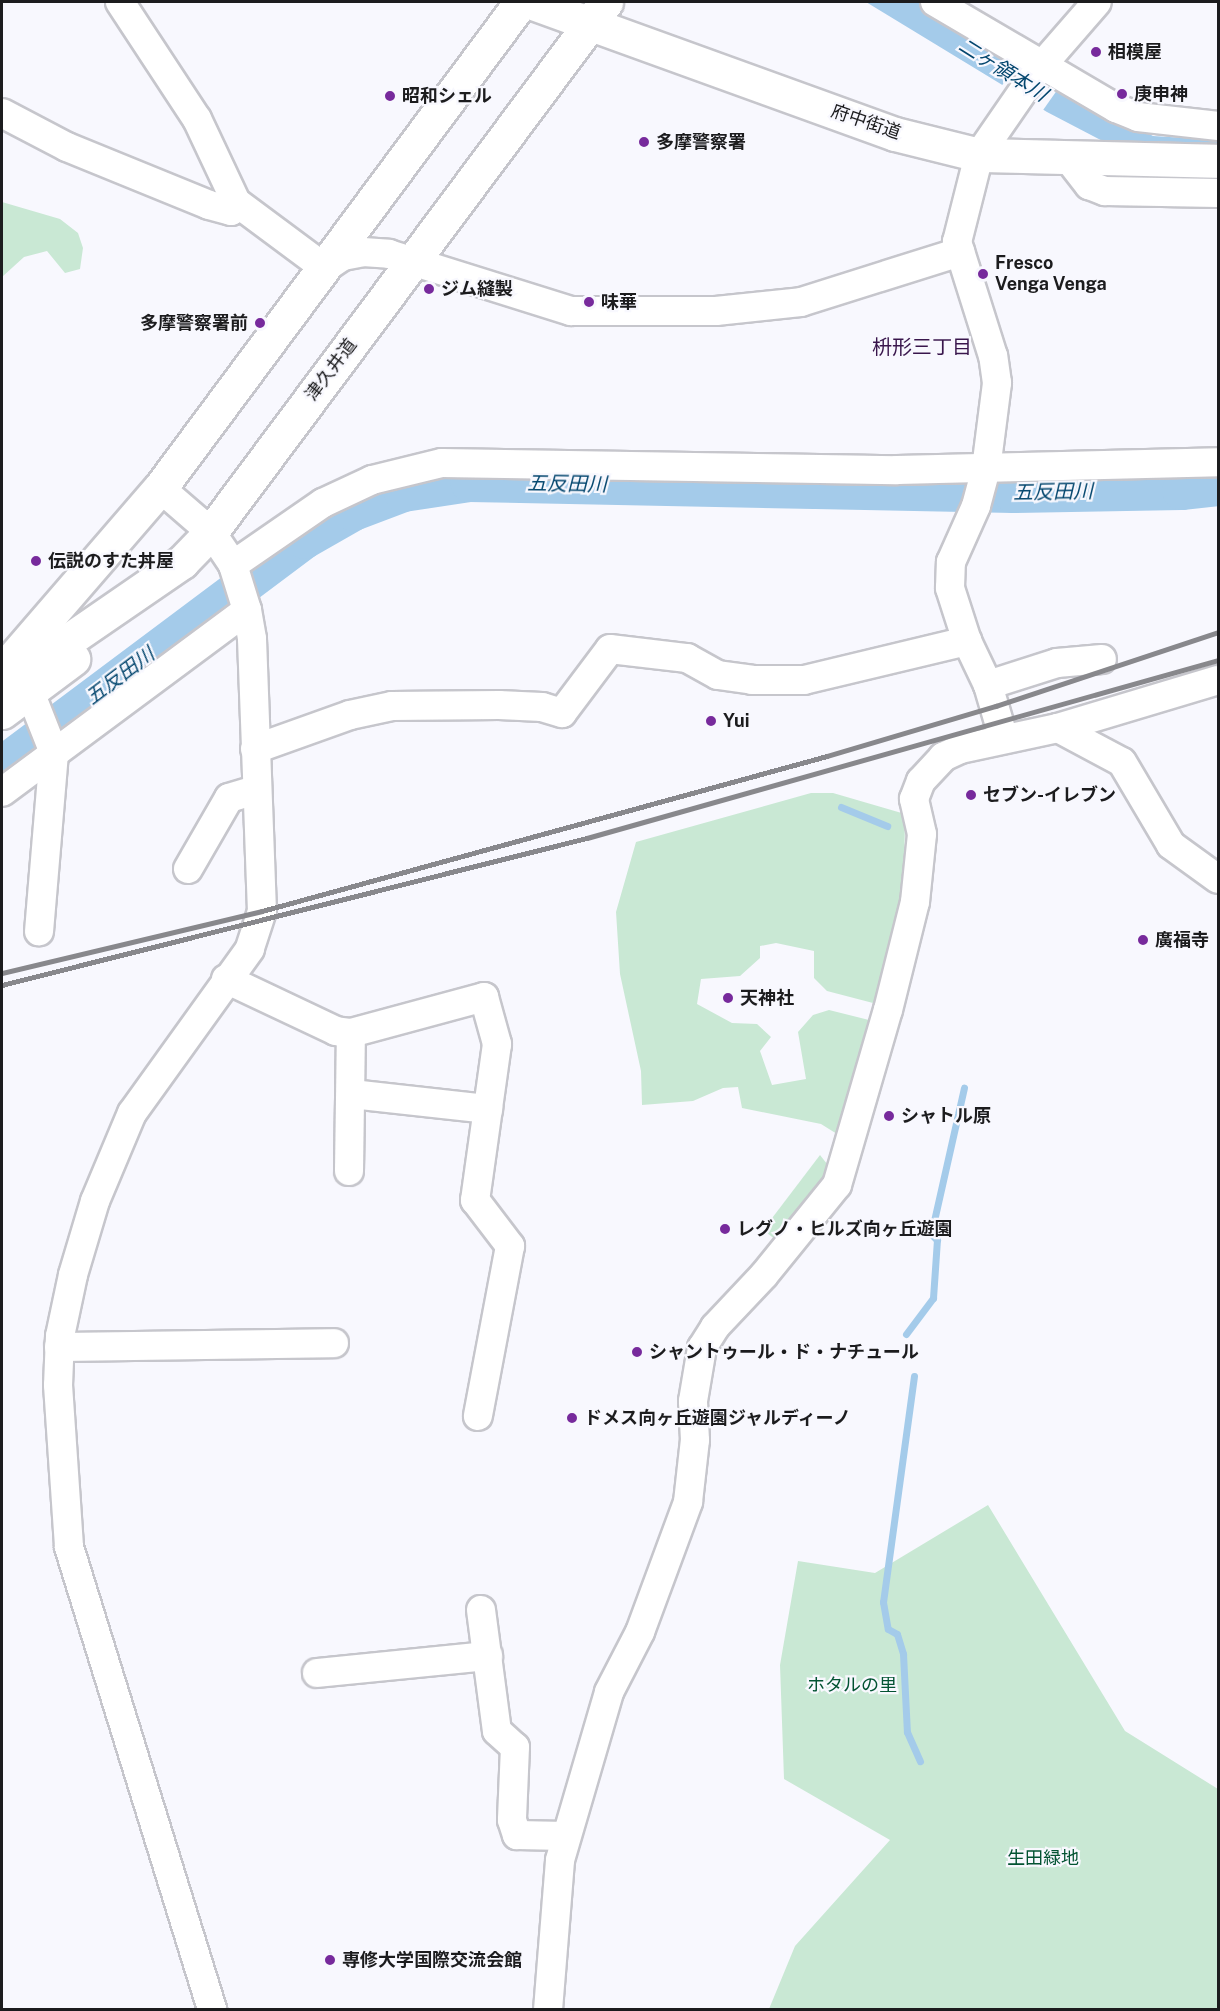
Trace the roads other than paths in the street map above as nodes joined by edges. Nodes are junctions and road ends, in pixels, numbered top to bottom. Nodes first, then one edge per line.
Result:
1 (120, 2) edge
2 (521, 2) edge
3 (530, 2) edge
4 (939, 2) edge
5 (1097, 2) edge
6 (599, 11) edge
7 (1041, 67) junction
8 (2, 113) edge
9 (1215, 118) edge
10 (979, 155) junction
11 (1081, 158) junction
12 (1218, 161) edge
13 (1218, 193) edge
14 (236, 202) junction
15 (960, 252) junction
16 (413, 260) junction
17 (325, 268) junction
18 (1218, 462) edge
19 (985, 472) junction
20 (160, 488) junction
21 (211, 532) junction
22 (235, 570) junction
23 (81, 577) junction
24 (246, 606) junction
25 (968, 641) junction
26 (2, 645) edge
27 (1102, 658) dead end
28 (2, 670) edge
29 (1218, 680) edge
30 (988, 685) junction
31 (2, 712) edge
32 (36, 719) edge
33 (1058, 728) junction
34 (1003, 736) junction
35 (255, 749) junction
36 (256, 790) junction
37 (2, 792) edge
38 (188, 869) dead end
39 (1218, 879) edge
40 (39, 931) dead end
41 (226, 979) junction
42 (351, 1033) junction
43 (352, 1094) junction
44 (488, 1109) junction
45 (349, 1171) dead end
46 (334, 1342) dead end
47 (59, 1347) junction
48 (478, 1416) dead end
49 (481, 1610) dead end
50 (488, 1656) junction
51 (317, 1673) dead end
52 (566, 1836) junction
53 (212, 2010) edge
54 (548, 2010) edge

1 - 14 street
2 - 17 main road
3 - 6 main road, 府中街道
4 - 7 street
5 - 7 street
6 - 10 main road, 府中街道
6 - 16 main road, 津久井道
7 - 9 street
7 - 10 street
8 - 14 street
10 - 11 main road, 府中街道
10 - 15 street
11 - 12 main road, 府中街道
11 - 13 street
14 - 17 street
15 - 16 street
15 - 19 street
16 - 17 street
16 - 21 main road, 津久井道
17 - 20 main road
18 - 19 street
19 - 22 street
19 - 25 street
20 - 21 street
20 - 23 main road
21 - 22 street
21 - 32 main road, 津久井道
22 - 24 street
23 - 26 main road
23 - 28 main road
24 - 32 street
24 - 35 street
25 - 30 street
25 - 35 street
27 - 30 street
29 - 33 street
30 - 34 street
31 - 32 main road, 津久井道
32 - 37 street
32 - 40 street
33 - 34 street
33 - 39 street
34 - 52 street
35 - 36 street
36 - 38 street
36 - 41 street
41 - 42 street
41 - 47 street
42 - 43 street
42 - 44 street
43 - 44 street
43 - 45 street
44 - 48 street
46 - 47 street
47 - 53 street
49 - 50 street
50 - 51 street
50 - 52 street
52 - 54 street

